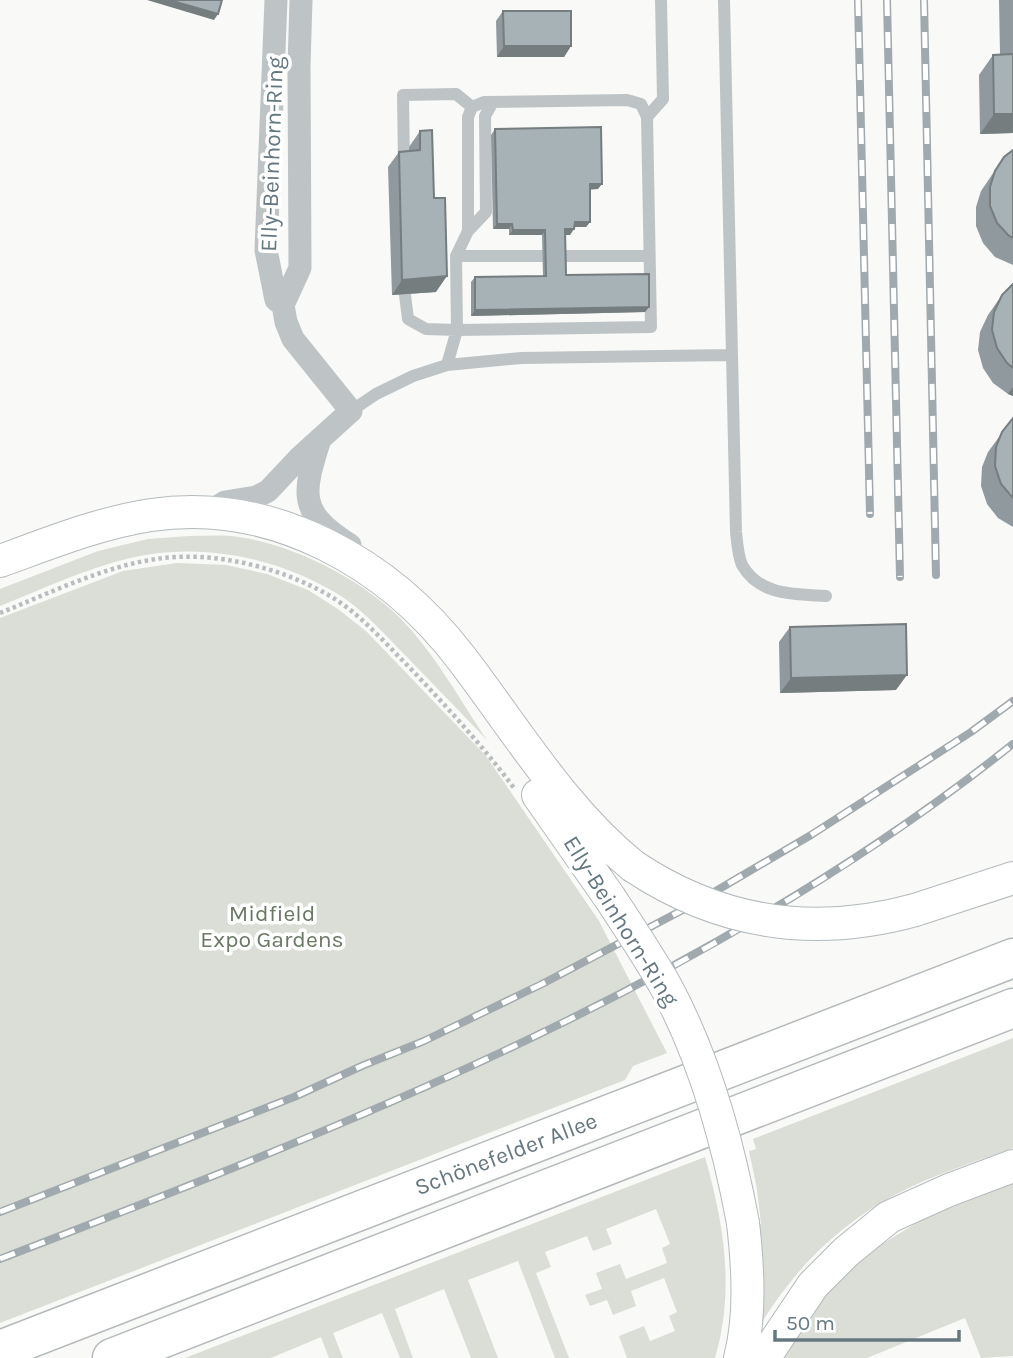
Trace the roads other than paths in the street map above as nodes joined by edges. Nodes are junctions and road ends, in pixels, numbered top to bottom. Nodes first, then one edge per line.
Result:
1 (276, 0) edge
2 (301, 0) edge
3 (661, 0) edge
4 (724, 0) edge
5 (493, 102) junction
6 (472, 107) junction
7 (647, 117) junction
8 (404, 166) edge
9 (468, 231) junction
10 (456, 256) junction
11 (649, 256) junction
12 (405, 295) edge
13 (283, 304) junction
14 (457, 330) junction
15 (731, 355) junction
16 (447, 365) junction
17 (351, 411) junction
18 (321, 437) junction
19 (207, 513) junction
20 (0, 561) edge
21 (369, 568) junction
22 (826, 596) dead end
23 (494, 704) junction
24 (1011, 877) edge
25 (1013, 958) edge
26 (1013, 1008) edge
27 (1013, 1018) edge
28 (944, 1035) junction
29 (1013, 1166) edge
30 (0, 1350) edge
31 (112, 1358) edge
32 (740, 1358) edge
33 (764, 1358) edge

1 - 13 street, Elly-Beinhorn-Ring
2 - 13 street, Elly-Beinhorn-Ring
3 - 7 lane
4 - 15 lane
5 - 6 lane
5 - 7 lane
5 - 9 lane
6 - 8 lane
6 - 9 lane
7 - 11 lane
9 - 10 lane
10 - 11 lane
10 - 14 lane
11 - 14 lane
12 - 14 lane
13 - 17 street, Elly-Beinhorn-Ring
14 - 16 lane
15 - 16 lane
15 - 22 lane
16 - 17 lane
17 - 18 street
18 - 19 street
18 - 21 street, Elly-Beinhorn-Ring
19 - 20 street, Elly-Beinhorn-Ring
19 - 21 street, Elly-Beinhorn-Ring
21 - 23 street, Elly-Beinhorn-Ring
23 - 24 street, Elly-Beinhorn-Ring, bridge
23 - 32 street, Elly-Beinhorn-Ring, bridge
25 - 30 highway, Schönefelder Allee
26 - 28 highway, Schönefelder Allee
27 - 28 highway
28 - 31 highway, Schönefelder Allee
29 - 33 street

